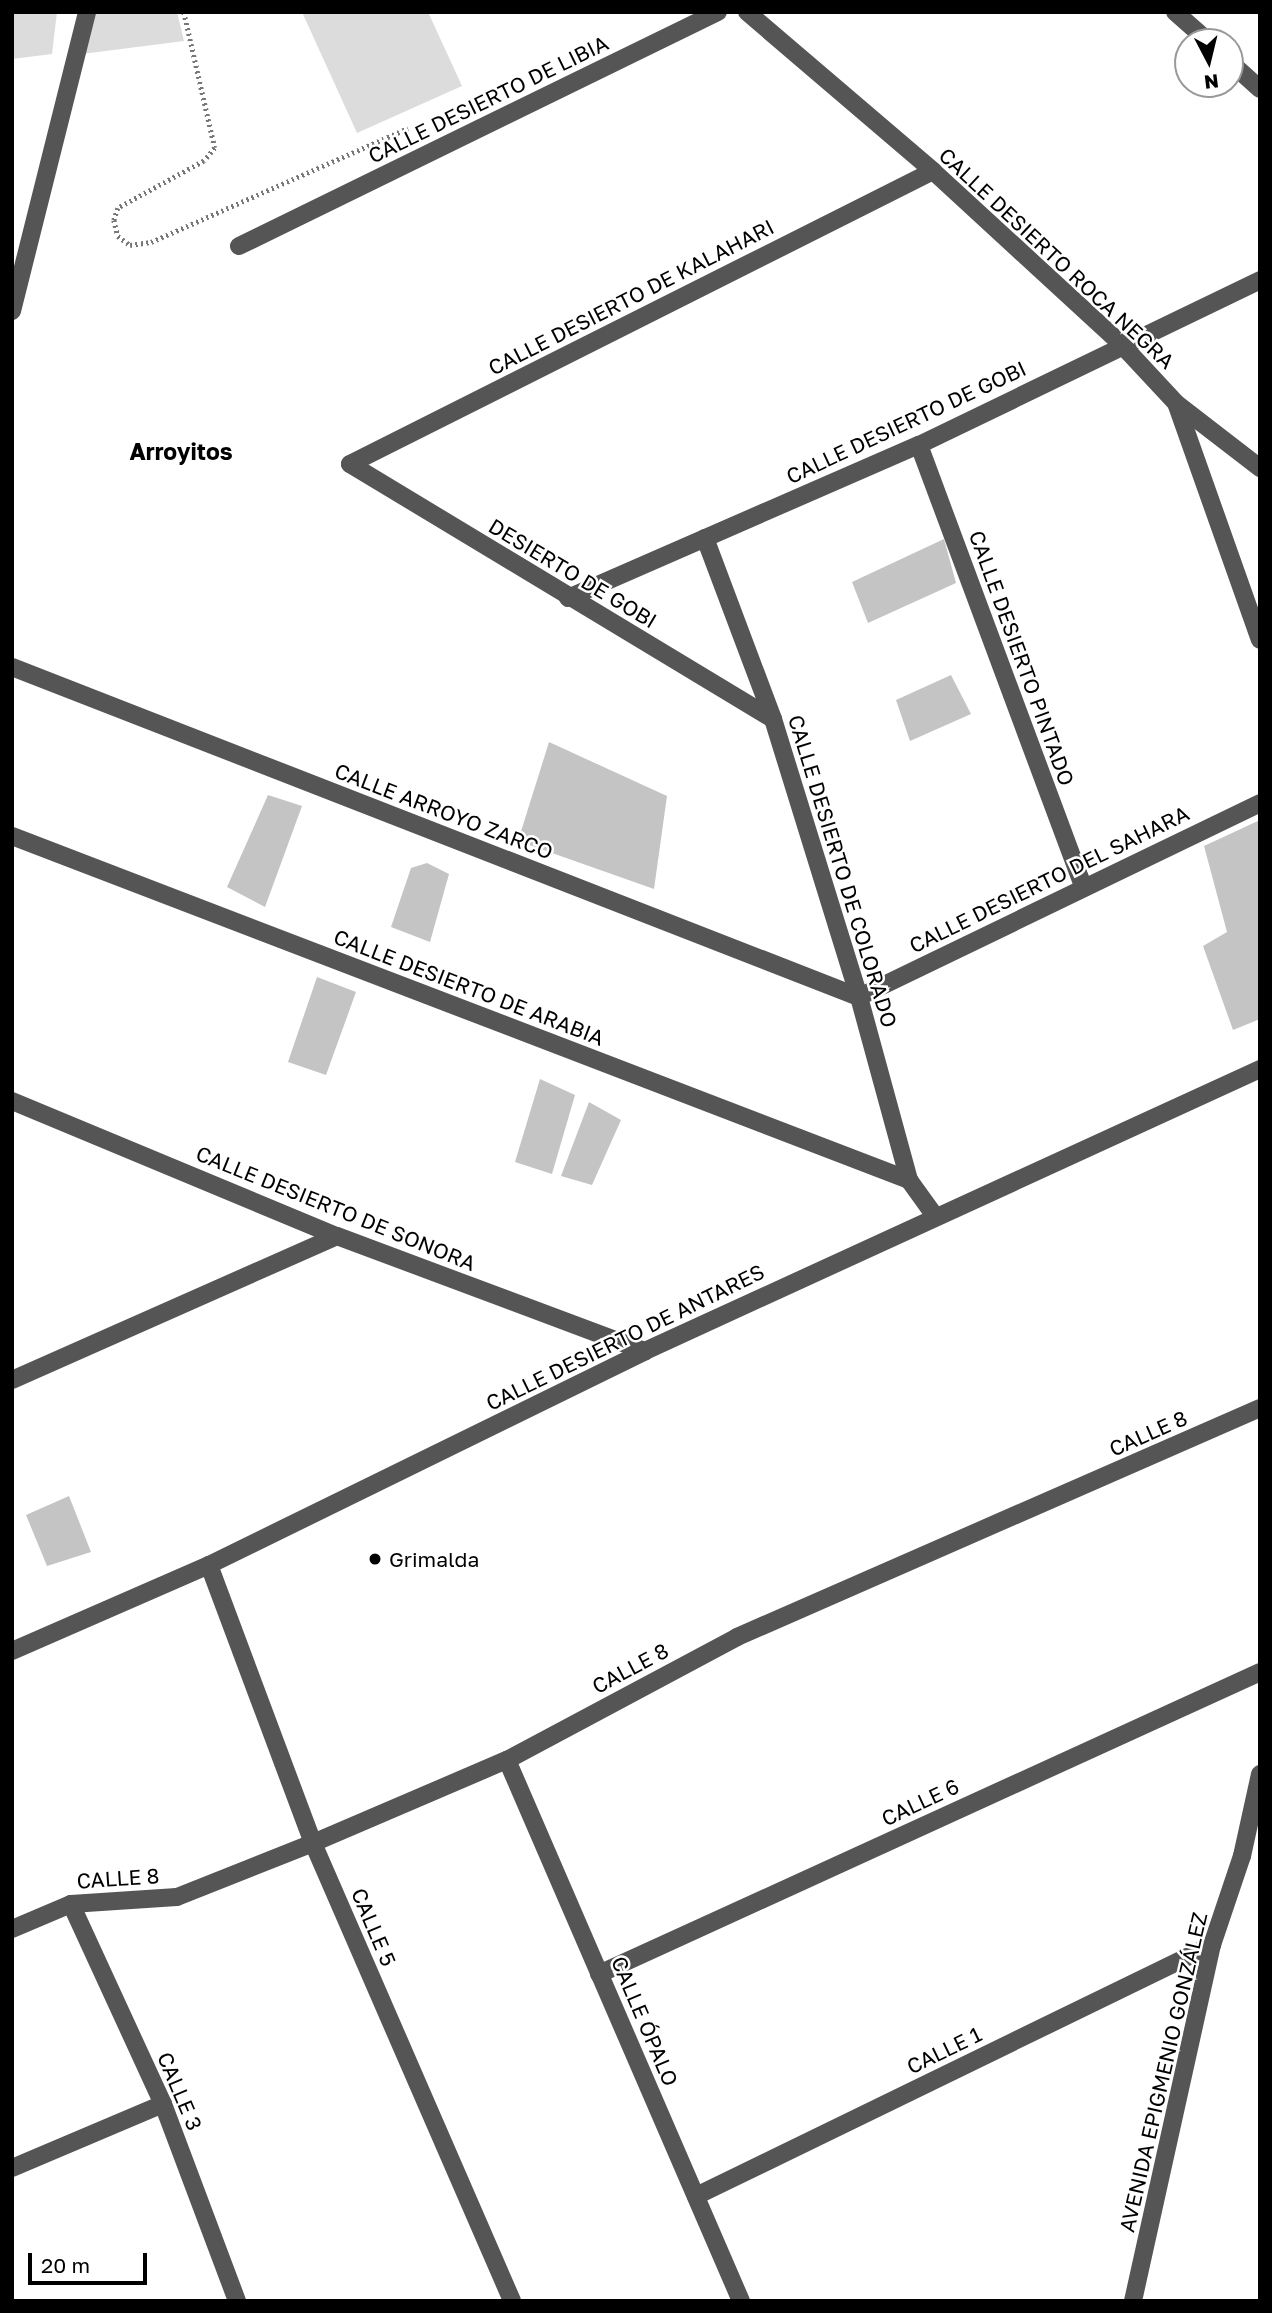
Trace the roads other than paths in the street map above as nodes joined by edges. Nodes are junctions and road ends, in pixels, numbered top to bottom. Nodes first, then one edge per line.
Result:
1 (87, 12) edge
2 (718, 12) edge
3 (747, 12) edge
4 (1175, 12) edge
5 (1194, 19) edge
6 (1244, 75) edge
7 (1260, 89) edge
8 (933, 171) junction
9 (239, 246) dead end
10 (1260, 280) edge
11 (12, 311) edge
12 (1122, 345) junction
13 (1175, 403) junction
14 (919, 445) junction
15 (350, 464) joint
16 (1260, 468) edge
17 (705, 538) junction
18 (568, 598) junction
19 (1260, 640) edge
20 (12, 667) edge
21 (773, 719) junction
22 (1260, 803) edge
23 (12, 836) edge
24 (1083, 887) junction
25 (859, 997) junction
26 (1260, 1069) edge
27 (18, 1107) edge
28 (909, 1181) junction
29 (935, 1216) junction
30 (337, 1236) junction
31 (645, 1352) junction
32 (12, 1380) edge
33 (1260, 1408) edge
34 (209, 1565) junction
35 (12, 1651) edge
36 (1260, 1672) edge
37 (507, 1760) junction
38 (1260, 1774) edge
39 (313, 1843) junction
40 (1260, 1850) edge
41 (1242, 1856) junction
42 (71, 1904) junction
43 (12, 1929) edge
44 (1212, 1945) junction
45 (599, 1974) junction
46 (163, 2104) junction
47 (12, 2168) edge
48 (696, 2196) junction
49 (237, 2301) edge
50 (512, 2301) edge
51 (741, 2301) edge
52 (1133, 2301) edge

1 - 11 street
2 - 9 street, CALLE DESIERTO DE LIBIA
3 - 8 street, CALLE DESIERTO ROCA NEGRA
4 - 5 street
6 - 7 street
8 - 12 street, CALLE DESIERTO ROCA NEGRA
8 - 15 street, CALLE DESIERTO DE KALAHARI
10 - 12 street, CALLE DESIERTO DE GOBI
12 - 13 street, CALLE DESIERTO ROCA NEGRA
12 - 14 street, CALLE DESIERTO DE GOBI
13 - 16 street
13 - 19 street, CALLE DESIERTO ROCA NEGRA
14 - 17 street, CALLE DESIERTO DE GOBI
14 - 24 street, CALLE DESIERTO PINTADO
15 - 18 street, DESIERTO DE GOBI
17 - 18 street, CALLE DESIERTO DE GOBI
17 - 21 street, CALLE DESIERTO DE COLORADO
18 - 21 street, DESIERTO DE GOBI
20 - 25 street, CALLE ARROYO ZARCO
21 - 25 street, CALLE DESIERTO DE COLORADO
22 - 24 street, CALLE DESIERTO DEL SAHARA
23 - 28 street, CALLE DESIERTO DE ARABIA
24 - 25 street, CALLE DESIERTO DEL SAHARA
25 - 28 street, CALLE DESIERTO DE COLORADO
26 - 29 street, CALLE DESIERTO DE ANTARES
27 - 30 street, CALLE DESIERTO DE SONORA
28 - 29 street, CALLE DESIERTO DE COLORADO
29 - 31 street, CALLE DESIERTO DE ANTARES
30 - 31 street, CALLE DESIERTO DE SONORA
30 - 32 street
31 - 34 street, CALLE DESIERTO DE ANTARES
33 - 37 street, CALLE 8
34 - 35 street, CALLE DESIERTO DE ANTARES
34 - 39 street, CALLE 5
36 - 45 street, CALLE 6
37 - 39 street, CALLE 8
37 - 45 street, CALLE ÓPALO
38 - 41 street, AVENIDA EPIGMENIO GONZÁLEZ
39 - 42 street, CALLE 8
39 - 50 street, CALLE 5
40 - 41 street
41 - 44 street, AVENIDA EPIGMENIO GONZÁLEZ
42 - 43 street, CALLE 8
42 - 46 street, CALLE 3
44 - 48 street, CALLE 1
44 - 52 street, AVENIDA EPIGMENIO GONZÁLEZ
45 - 48 street, CALLE ÓPALO
46 - 47 street
46 - 49 street, CALLE 3
48 - 51 street, CALLE ÓPALO

